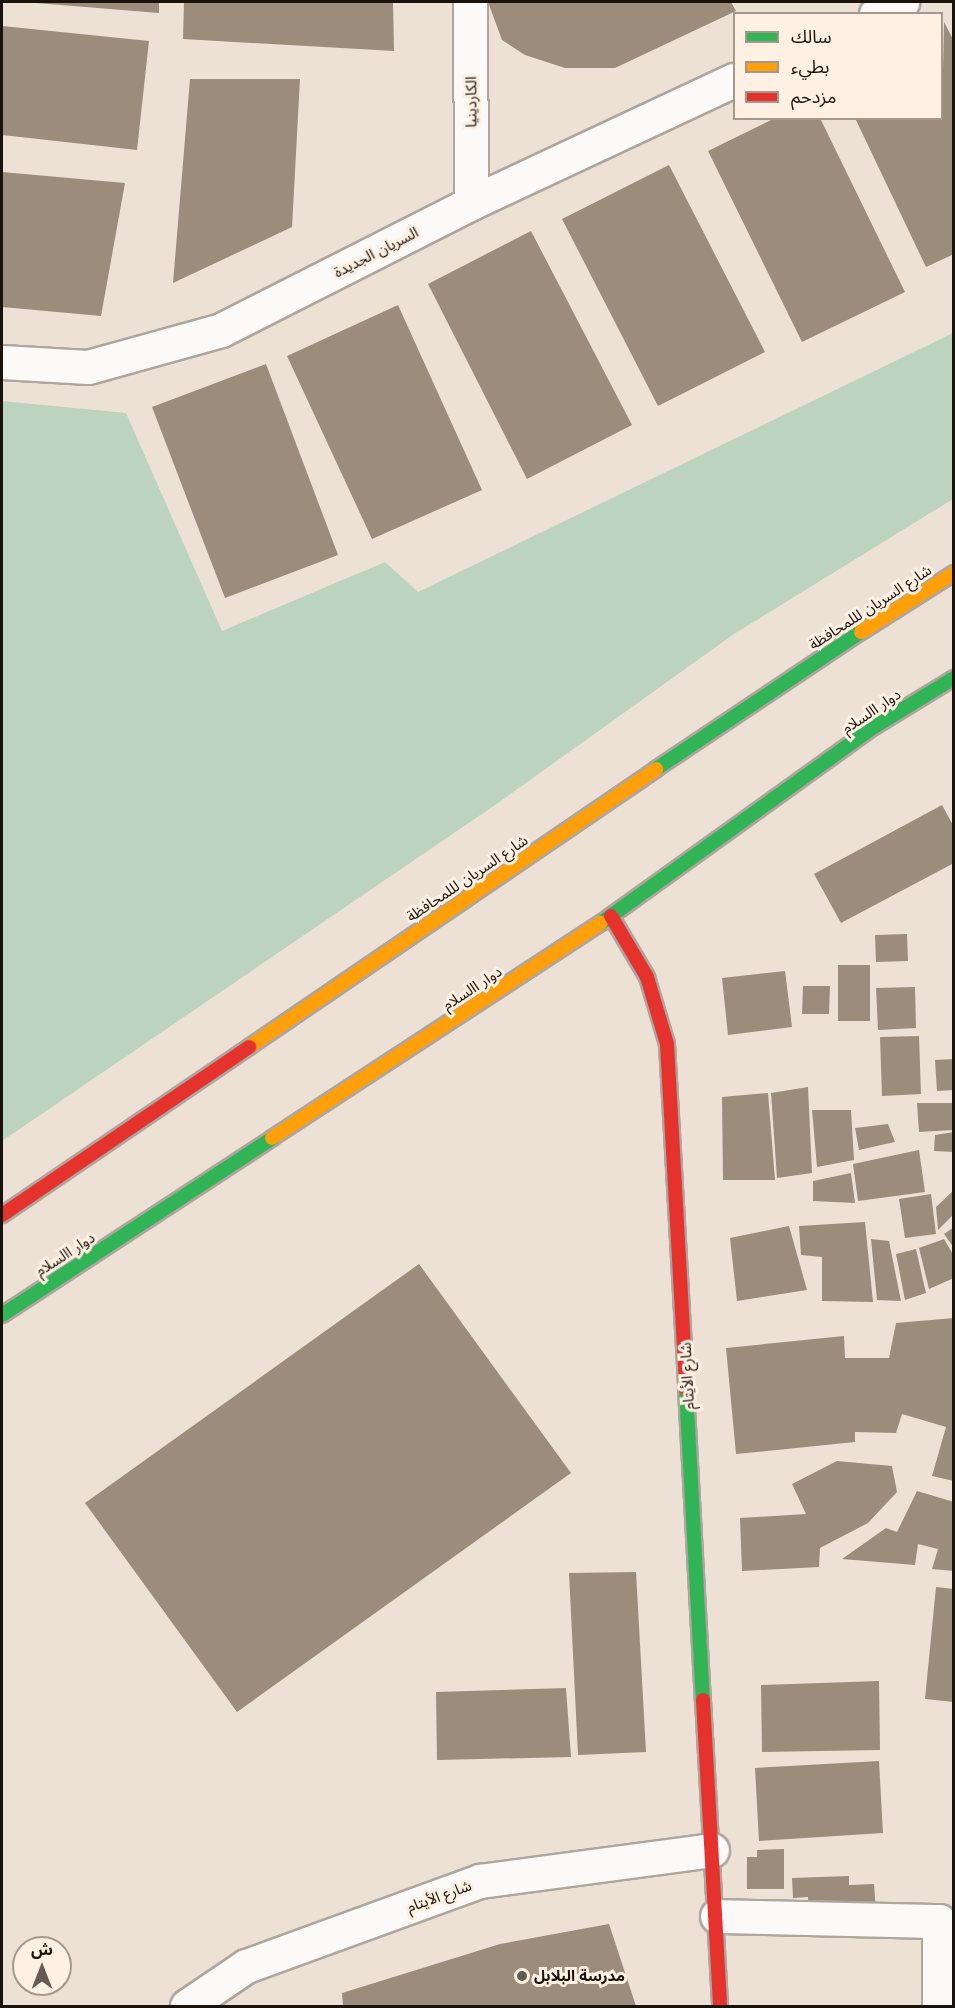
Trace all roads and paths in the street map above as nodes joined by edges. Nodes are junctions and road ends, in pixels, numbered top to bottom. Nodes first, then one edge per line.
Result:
1 (470, 2) edge
2 (902, 2) edge
3 (880, 12) edge
4 (733, 81) edge
5 (471, 203) junction
6 (2, 362) edge
7 (954, 573) edge
8 (954, 678) edge
9 (611, 916) junction
10 (2, 1215) edge
11 (2, 1316) edge
12 (712, 1850) junction
13 (717, 1916) junction
14 (187, 2007) edge
15 (720, 2007) edge
16 (939, 2007) edge

1 - 5 street, الكاردينيا
2 - 3 street
4 - 5 street, السريان الجديدة
5 - 6 street, السريان الجديدة
7 - 10 main road, شارع السريان لللمحافظة
8 - 9 main road, دوار االسلام
9 - 11 main road, دوار االسلام
9 - 12 main road, شارع الأيتام
12 - 13 main road, شارع الأيتام
12 - 14 street, شارع الأيتام
13 - 15 main road, شارع الأيتام
13 - 16 street

